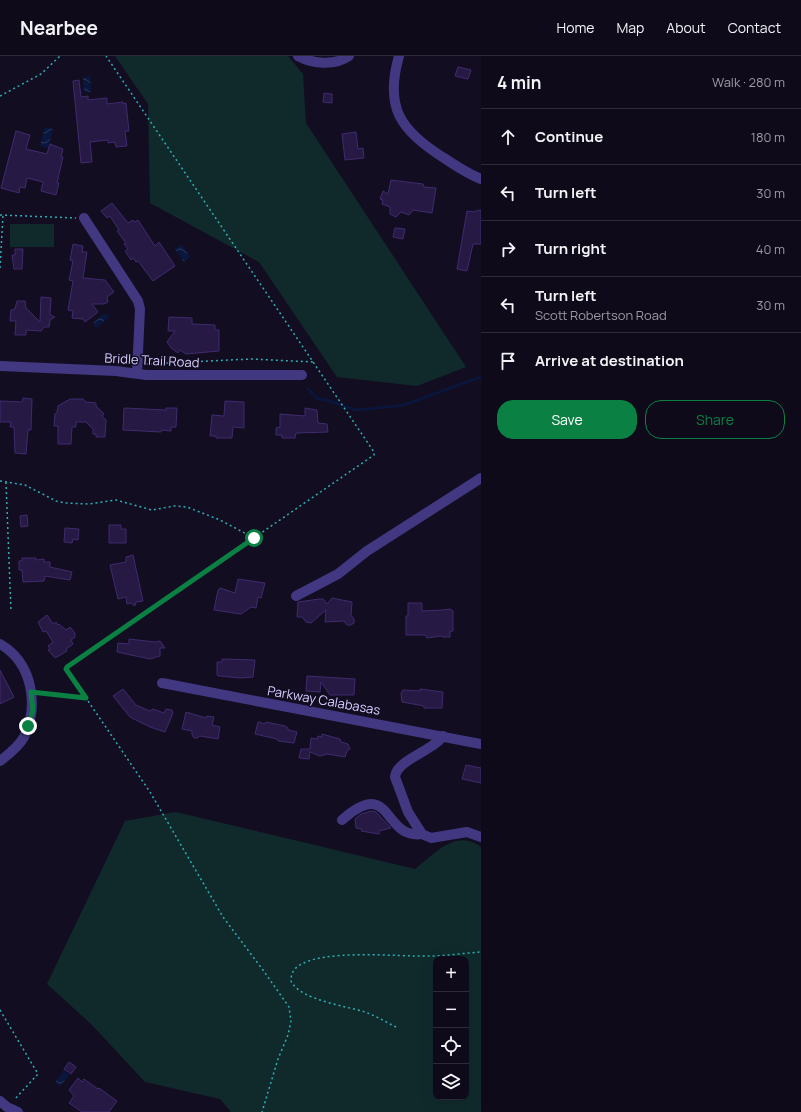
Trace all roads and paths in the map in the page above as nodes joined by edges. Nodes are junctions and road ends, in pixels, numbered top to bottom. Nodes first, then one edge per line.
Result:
1 (60, 56) edge
2 (106, 56) edge
3 (298, 56) edge
4 (349, 56) edge
5 (399, 56) edge
6 (0, 96) edge
7 (481, 180) edge
8 (0, 215) edge
9 (3, 215) junction
10 (84, 218) joint
11 (0, 268) edge
12 (146, 357) dead end
13 (314, 362) junction
14 (146, 364) junction
15 (0, 366) edge
16 (141, 374) junction
17 (302, 375) dead end
18 (481, 478) edge
19 (0, 481) edge
20 (6, 482) junction
21 (254, 538) junction
22 (296, 596) dead end
23 (11, 612) dead end
24 (0, 644) edge
25 (162, 683) dead end
26 (31, 692) junction
27 (86, 698) junction
28 (443, 736) junction
29 (481, 744) edge
30 (0, 761) edge
31 (342, 820) dead end
32 (422, 834) junction
33 (481, 837) edge
34 (481, 952) edge
35 (0, 1010) edge
36 (396, 1027) dead end
37 (4, 1104) edge
38 (18, 1112) edge
39 (262, 1112) edge

1 - 6 path
2 - 13 path
3 - 4 street
5 - 7 street
8 - 9 path
9 - 10 path
9 - 11 path
10 - 16 street
12 - 14 path
13 - 14 path
13 - 21 path
14 - 16 path
15 - 16 street, Bridle Trail Road
16 - 17 street, Bridle Trail Road
18 - 22 street
19 - 20 path
20 - 21 path
20 - 23 path
21 - 27 path
24 - 26 street
25 - 28 street, Parkway Calabasas
26 - 27 path
26 - 30 street
27 - 39 path
28 - 29 street, Parkway Calabasas
28 - 32 street
31 - 32 street
32 - 33 street
34 - 36 path
35 - 37 path
37 - 38 street

